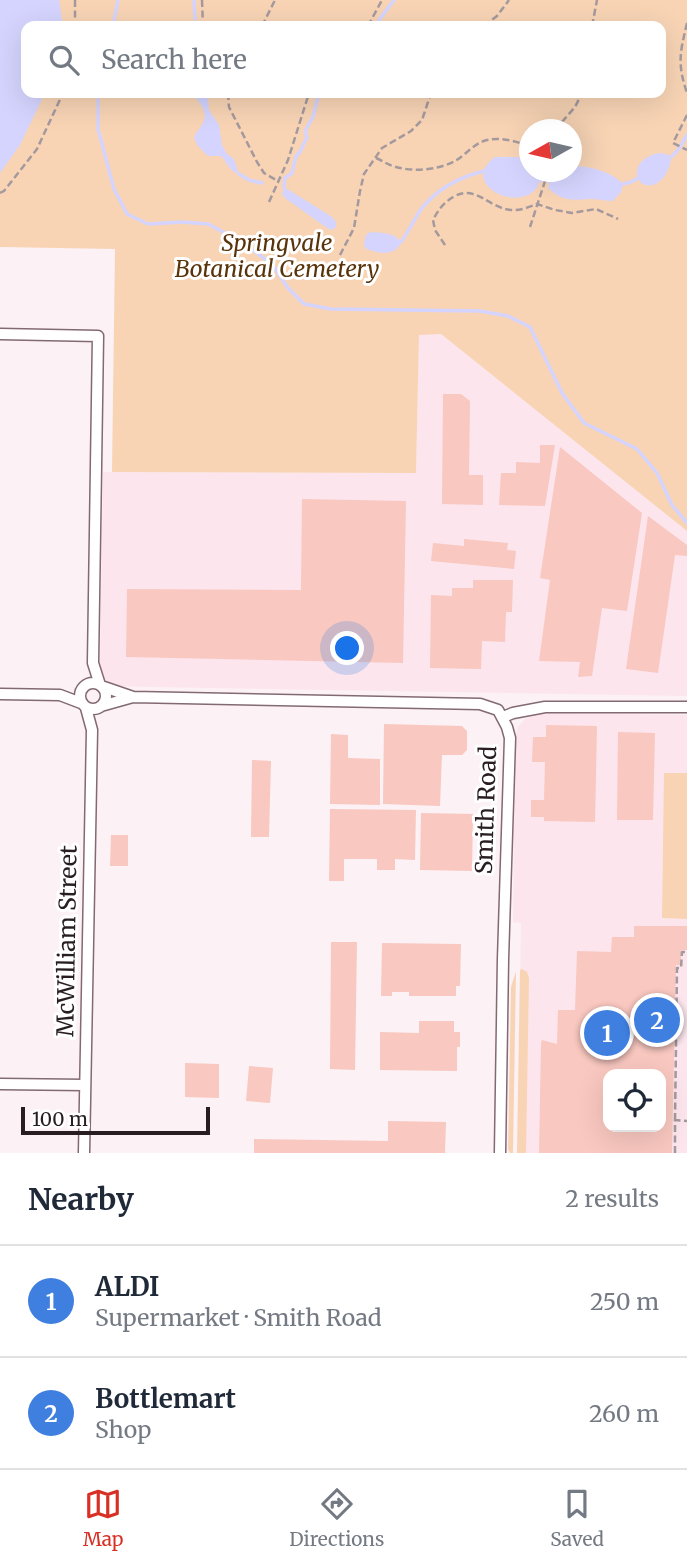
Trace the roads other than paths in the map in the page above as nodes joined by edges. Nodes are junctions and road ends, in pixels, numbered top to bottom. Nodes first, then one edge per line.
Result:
1 (0, 334) edge
2 (93, 663) junction
3 (100, 685) junction
4 (84, 687) junction
5 (0, 694) edge
6 (60, 695) junction
7 (134, 697) junction
8 (84, 705) junction
9 (101, 707) junction
10 (687, 707) edge
11 (503, 718) junction
12 (92, 730) junction
13 (0, 1084) edge
14 (85, 1085) junction
15 (84, 1153) edge
16 (500, 1153) edge

1 - 2 street
2 - 3 street
2 - 4 street
3 - 4 street
3 - 7 street, Smith Road
3 - 9 street
4 - 6 street
4 - 8 street
5 - 6 street
6 - 8 street
7 - 9 street, Smith Road
7 - 11 street, Smith Road
8 - 9 street
8 - 12 street, McWilliam Street
9 - 12 street, McWilliam Street
10 - 11 street
11 - 16 street, Smith Road
12 - 14 street, McWilliam Street
13 - 14 street
14 - 15 street, McWilliam Street

